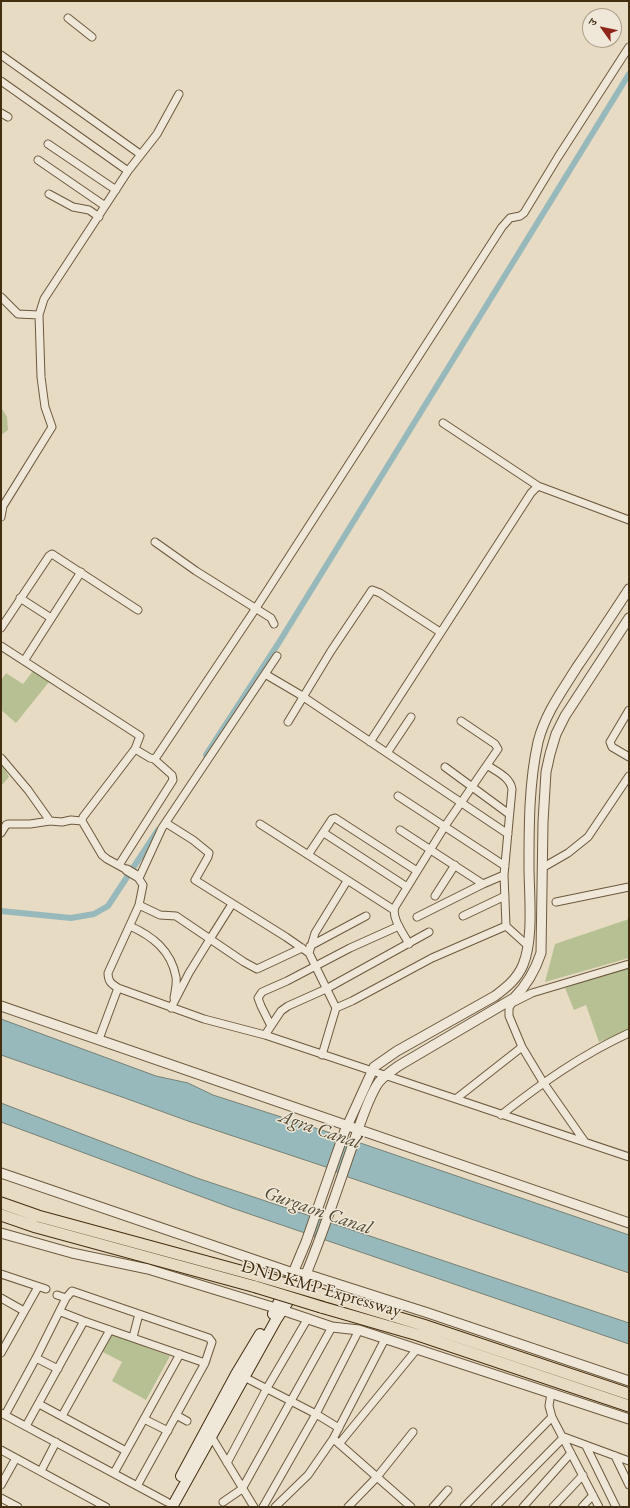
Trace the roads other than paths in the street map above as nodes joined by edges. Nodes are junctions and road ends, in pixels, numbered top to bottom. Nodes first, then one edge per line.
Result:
1 (68, 18) dead end
2 (92, 37) dead end
3 (629, 47) edge
4 (1, 55) edge
5 (1, 81) edge
6 (179, 94) dead end
7 (1, 112) edge
8 (8, 117) dead end
9 (48, 144) dead end
10 (140, 154) junction
11 (38, 160) dead end
12 (128, 171) junction
13 (116, 190) junction
14 (49, 194) dead end
15 (105, 206) junction
16 (99, 216) junction
17 (1, 297) edge
18 (39, 315) junction
19 (443, 423) dead end
20 (538, 486) junction
21 (1, 517) edge
22 (629, 520) edge
23 (155, 542) dead end
24 (81, 572) junction
25 (629, 589) edge
26 (20, 598) junction
27 (256, 608) junction
28 (138, 610) dead end
29 (51, 618) junction
30 (629, 618) edge
31 (274, 624) dead end
32 (1, 628) edge
33 (440, 632) junction
34 (1, 646) edge
35 (277, 656) dead end
36 (24, 661) junction
37 (265, 674) junction
38 (303, 697) junction
39 (629, 710) edge
40 (411, 716) dead end
41 (461, 721) dead end
42 (288, 722) dead end
43 (370, 742) junction
44 (135, 749) junction
45 (387, 753) junction
46 (629, 757) edge
47 (1, 758) edge
48 (154, 759) junction
49 (487, 765) junction
50 (445, 767) dead end
51 (629, 776) edge
52 (472, 786) junction
53 (398, 796) dead end
54 (461, 803) junction
55 (510, 814) junction
56 (50, 821) junction
57 (82, 821) junction
58 (166, 823) junction
59 (260, 824) dead end
60 (445, 826) junction
61 (400, 830) dead end
62 (324, 832) junction
63 (1, 833) edge
64 (508, 834) junction
65 (430, 849) junction
66 (308, 855) junction
67 (455, 865) junction
68 (505, 866) junction
69 (123, 867) junction
70 (542, 868) junction
71 (417, 871) junction
72 (504, 875) junction
73 (138, 877) junction
74 (348, 881) junction
75 (483, 884) junction
76 (629, 886) edge
77 (407, 887) junction
78 (435, 896) dead end
79 (504, 896) junction
80 (556, 902) dead end
81 (232, 904) junction
82 (139, 905) junction
83 (394, 910) junction
84 (366, 916) dead end
85 (463, 916) dead end
86 (417, 917) dead end
87 (130, 926) junction
88 (399, 926) junction
89 (506, 926) junction
90 (429, 932) dead end
91 (210, 939) junction
92 (409, 944) junction
93 (527, 945) junction
94 (302, 948) junction
95 (310, 949) junction
96 (629, 964) edge
97 (315, 966) junction
98 (118, 988) junction
99 (326, 988) junction
100 (172, 1005) junction
101 (1, 1006) edge
102 (336, 1008) junction
103 (271, 1026) junction
104 (629, 1033) edge
105 (265, 1035) junction
106 (99, 1039) junction
107 (522, 1047) junction
108 (322, 1054) junction
109 (372, 1071) junction
110 (386, 1075) junction
111 (543, 1082) junction
112 (457, 1098) junction
113 (501, 1115) junction
114 (346, 1129) junction
115 (357, 1133) junction
116 (585, 1142) junction
117 (629, 1157) edge
118 (1, 1173) edge
119 (1, 1203) edge
120 (1, 1215) edge
121 (629, 1223) edge
122 (1, 1233) edge
123 (293, 1273) junction
124 (1, 1274) edge
125 (306, 1274) junction
126 (38, 1287) junction
127 (46, 1289) dead end
128 (57, 1295) dead end
129 (1, 1298) edge
130 (66, 1298) junction
131 (279, 1309) junction
132 (24, 1311) junction
133 (60, 1312) junction
134 (139, 1314) junction
135 (308, 1318) junction
136 (84, 1321) junction
137 (332, 1327) junction
138 (110, 1330) junction
139 (359, 1330) junction
140 (133, 1337) junction
141 (385, 1339) junction
142 (3, 1344) edge
143 (418, 1349) junction
144 (1, 1352) edge
145 (180, 1354) junction
146 (36, 1358) junction
147 (205, 1363) junction
148 (58, 1369) junction
149 (244, 1377) junction
150 (629, 1381) edge
151 (267, 1388) junction
152 (551, 1393) junction
153 (629, 1394) edge
154 (291, 1402) junction
155 (39, 1404) junction
156 (629, 1406) edge
157 (3, 1414) edge
158 (316, 1414) junction
159 (176, 1415) junction
160 (62, 1416) junction
161 (552, 1417) junction
162 (629, 1418) edge
163 (144, 1419) junction
164 (187, 1421) dead end
165 (26, 1426) junction
166 (339, 1428) junction
167 (168, 1431) junction
168 (413, 1432) dead end
169 (211, 1436) junction
170 (564, 1438) junction
171 (333, 1439) junction
172 (56, 1442) junction
173 (339, 1444) junction
174 (586, 1446) junction
175 (1, 1450) edge
176 (126, 1451) junction
177 (571, 1453) junction
178 (615, 1456) junction
179 (16, 1458) junction
180 (629, 1461) edge
181 (227, 1463) junction
182 (40, 1471) junction
183 (114, 1473) junction
184 (583, 1475) junction
185 (377, 1477) junction
186 (1, 1485) edge
187 (629, 1485) edge
188 (137, 1486) junction
189 (242, 1489) junction
190 (448, 1490) dead end
191 (593, 1495) junction
192 (1, 1498) edge
193 (223, 1502) dead end
194 (168, 1505) edge
195 (406, 1505) edge
196 (18, 1507) edge
197 (106, 1507) edge
198 (254, 1507) edge
199 (264, 1507) edge
200 (275, 1507) edge
201 (348, 1507) edge
202 (433, 1507) edge
203 (464, 1507) edge
204 (495, 1507) edge
205 (523, 1507) edge
206 (553, 1507) edge
207 (582, 1507) edge
208 (599, 1507) edge
209 (616, 1507) edge

1 - 2 street
3 - 27 street
4 - 10 street
5 - 12 street
6 - 10 street
7 - 8 street
9 - 13 street
10 - 12 street
11 - 15 street
12 - 13 street
13 - 15 street
14 - 16 street
15 - 16 street
16 - 18 street
17 - 18 street
18 - 21 street
19 - 20 street
20 - 22 street
20 - 33 street
23 - 27 street
24 - 26 street
24 - 28 street
24 - 29 street
25 - 93 street
26 - 29 street
26 - 32 street
27 - 31 street
27 - 48 street
29 - 36 street
30 - 70 street
33 - 38 street
33 - 43 street
34 - 36 street
35 - 37 street
36 - 44 street
37 - 38 street
37 - 58 street
38 - 42 street
38 - 43 street
39 - 46 street
40 - 45 street
41 - 49 street
43 - 45 street
44 - 48 street
44 - 57 street
45 - 54 street
47 - 56 street
48 - 69 street
49 - 52 street
49 - 55 street
50 - 52 street
51 - 70 street
52 - 54 street
52 - 55 street
53 - 60 street
54 - 60 street
54 - 64 street
55 - 64 street
56 - 57 street
56 - 63 street
57 - 69 street
58 - 73 street
58 - 81 street
59 - 66 street
60 - 65 street
60 - 68 street
61 - 65 street
62 - 66 street
62 - 71 street
62 - 77 street
64 - 68 street
65 - 67 street
65 - 71 street
66 - 74 street
67 - 75 street
67 - 78 street
68 - 72 street
69 - 73 street
70 - 110 street
71 - 77 street
72 - 75 street
72 - 79 street
73 - 82 street
74 - 83 street
74 - 95 street
75 - 86 street
76 - 80 street
77 - 83 street
79 - 85 street
79 - 89 street
81 - 91 street
81 - 94 street
82 - 87 street
82 - 91 street
83 - 88 street
84 - 95 street
87 - 98 street
87 - 100 street
88 - 92 street
88 - 97 street
89 - 93 street
89 - 102 street
90 - 92 street
91 - 94 street
91 - 100 street
92 - 99 street
93 - 109 street
94 - 95 street
95 - 97 street
96 - 107 street
97 - 99 street
97 - 103 street
98 - 100 street
98 - 106 street
99 - 102 street
99 - 103 street
100 - 105 street
101 - 106 street
102 - 108 street
103 - 105 street
104 - 111 street
105 - 108 street
106 - 114 street
107 - 111 street
107 - 112 street
108 - 109 street
109 - 110 street
109 - 114 street
110 - 112 street
110 - 115 street
111 - 113 street
111 - 116 street
112 - 113 street
113 - 116 street
114 - 115 street
114 - 123 street
115 - 121 street
115 - 125 street
116 - 117 street
118 - 123 street
119 - 153 highway, DND KMP Expressway, bridge
120 - 156 highway, DND KMP Expressway, bridge
122 - 131 street
123 - 125 street
123 - 131 main road
124 - 126 street
125 - 131 main road
125 - 150 street
126 - 127 street
126 - 132 street
128 - 130 street
129 - 132 street
130 - 133 street
130 - 134 street
131 - 135 street
131 - 149 main road
131 - 194 main road
132 - 142 street
133 - 136 street
133 - 146 street
134 - 140 street
134 - 147 street
135 - 137 street
135 - 151 street
136 - 138 street
136 - 148 street
137 - 139 street
137 - 154 street
138 - 140 street
138 - 160 street
139 - 141 street
139 - 158 street
140 - 145 street
141 - 143 street
141 - 166 street
142 - 144 street
143 - 152 street
143 - 173 street
145 - 147 street
145 - 163 street
146 - 148 street
146 - 157 street
147 - 159 street
148 - 155 street
149 - 151 street
149 - 169 main road
151 - 154 street
151 - 181 street
152 - 161 street
152 - 162 street
154 - 158 street
154 - 189 street
155 - 160 street
155 - 165 street
157 - 165 street
158 - 166 street
158 - 199 street
159 - 164 street
159 - 167 street
160 - 176 street
161 - 170 street
161 - 203 street
163 - 167 street
163 - 176 street
165 - 172 street
166 - 171 street
167 - 188 street
168 - 185 street
169 - 181 street
169 - 194 main road
170 - 174 street
170 - 177 street
170 - 204 street
171 - 173 street
171 - 200 street
172 - 182 street
172 - 183 street
173 - 185 street
174 - 178 street
174 - 209 street
175 - 179 street
176 - 183 street
177 - 184 street
177 - 205 street
178 - 180 street
178 - 187 street
179 - 182 street
179 - 186 street
181 - 189 street
182 - 197 street
183 - 188 street
184 - 191 street
184 - 206 street
185 - 195 street
185 - 201 street
188 - 194 street
189 - 193 street
189 - 198 street
190 - 202 street
191 - 207 street
191 - 208 street
192 - 196 street

